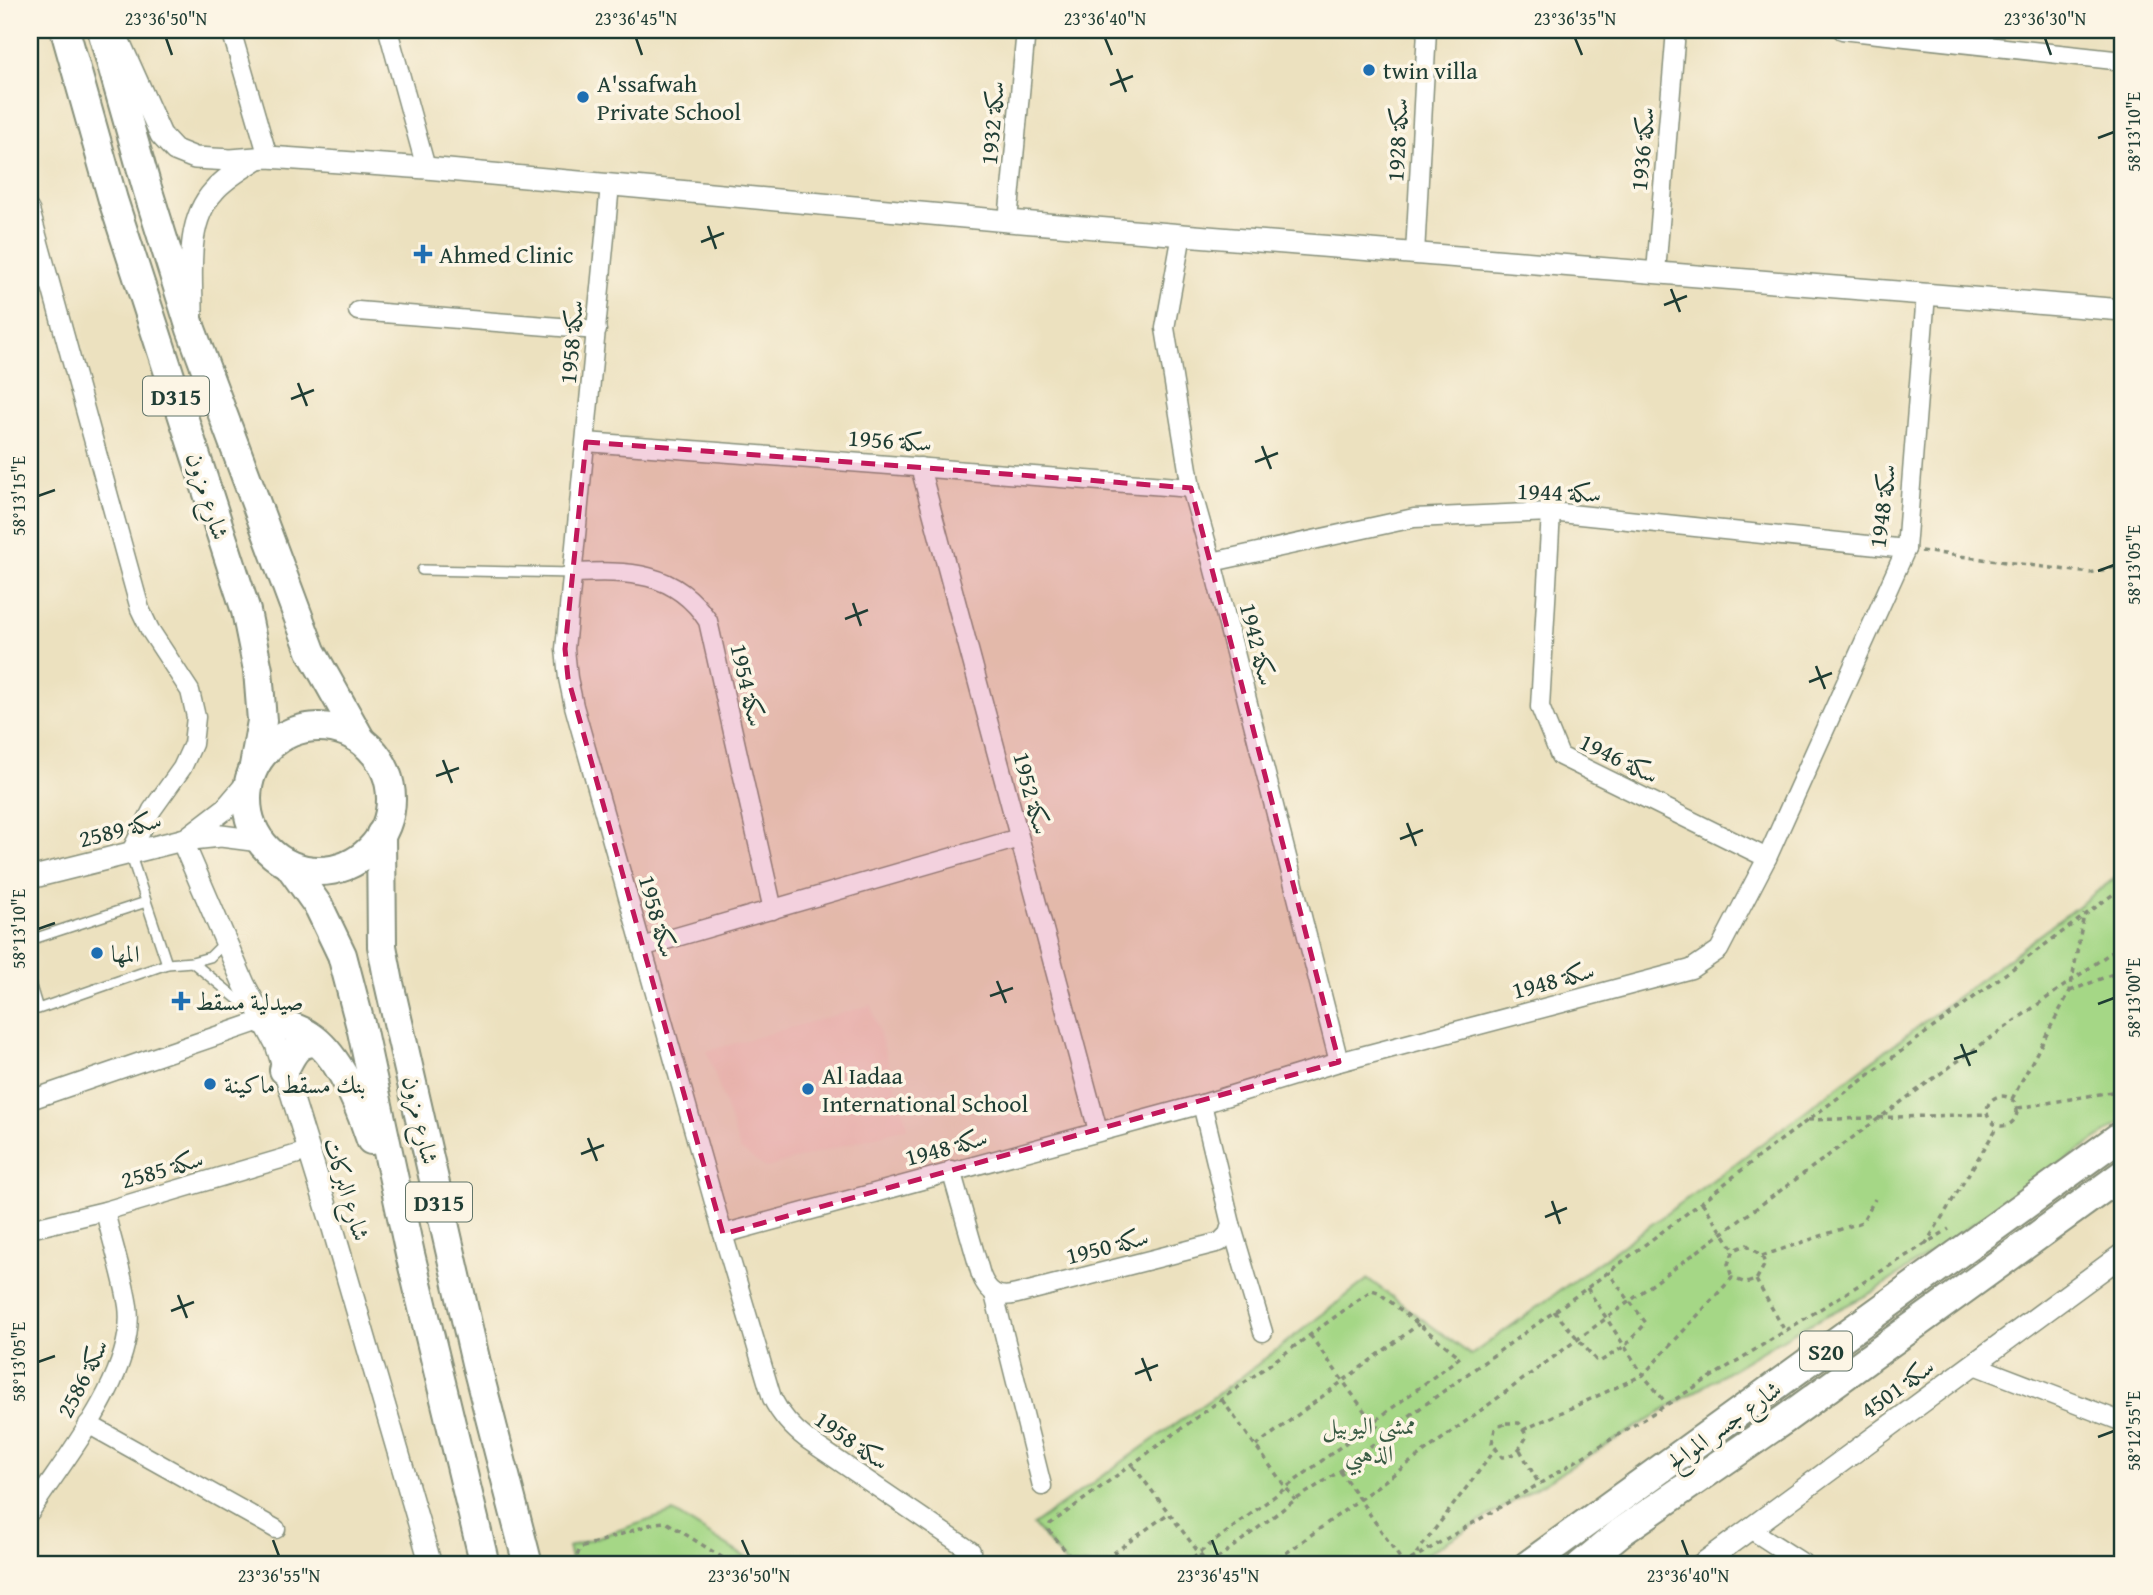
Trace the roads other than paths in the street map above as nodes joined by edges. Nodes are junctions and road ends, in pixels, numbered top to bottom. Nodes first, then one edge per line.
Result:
1 (65, 30) edge
2 (102, 30) edge
3 (114, 30) edge
4 (231, 30) edge
5 (388, 30) edge
6 (1026, 30) edge
7 (1427, 30) edge
8 (1676, 30) edge
9 (1842, 30) edge
10 (2123, 61) edge
11 (264, 157) junction
12 (426, 168) junction
13 (610, 184) junction
14 (30, 211) edge
15 (1008, 221) junction
16 (1181, 234) junction
17 (1415, 254) junction
18 (1656, 272) junction
19 (50, 284) junction
20 (30, 286) edge
21 (1926, 293) junction
22 (2123, 310) edge
23 (358, 311) dead end
24 (191, 329) junction
25 (597, 330) junction
26 (586, 442) junction
27 (920, 467) junction
28 (1191, 488) junction
29 (1551, 512) junction
30 (1906, 549) junction
31 (1212, 562) junction
32 (422, 570) dead end
33 (573, 573) junction
34 (361, 740) junction
35 (251, 774) junction
36 (381, 834) junction
37 (1018, 838) junction
38 (182, 840) junction
39 (260, 841) junction
40 (130, 853) junction
41 (1767, 858) junction
42 (289, 864) junction
43 (30, 878) edge
44 (146, 902) junction
45 (773, 910) junction
46 (30, 940) edge
47 (226, 941) junction
48 (642, 947) junction
49 (192, 962) junction
50 (167, 964) junction
51 (30, 983) edge
52 (263, 1020) junction
53 (317, 1042) junction
54 (1339, 1062) junction
55 (284, 1070) junction
56 (30, 1100) edge
57 (1202, 1104) junction
58 (1098, 1131) junction
59 (2123, 1134) edge
60 (308, 1151) junction
61 (951, 1170) junction
62 (2123, 1174) edge
63 (105, 1211) junction
64 (1231, 1224) junction
65 (30, 1229) edge
66 (723, 1234) junction
67 (410, 1254) junction
68 (2123, 1254) edge
69 (994, 1294) junction
70 (1263, 1332) dead end
71 (1974, 1365) junction
72 (2123, 1422) edge
73 (88, 1424) junction
74 (1042, 1486) dead end
75 (30, 1512) edge
76 (276, 1529) dead end
77 (1750, 1529) junction
78 (971, 1551) dead end
79 (431, 1565) edge
80 (485, 1565) edge
81 (528, 1565) edge
82 (1528, 1565) edge
83 (1581, 1565) edge
84 (1701, 1565) edge
85 (1806, 1565) edge

1 - 35 main road, شارع مزون / D315
2 - 24 main road, شارع مزون / D315
3 - 11 street
4 - 11 street
5 - 12 street
6 - 15 street, سكة 1932
7 - 17 street, سكة 1928
8 - 18 street, سكة 1936
9 - 10 street
11 - 12 street
11 - 24 street
12 - 13 street
13 - 15 street
13 - 25 street, سكة 1958
14 - 19 street
15 - 16 street
16 - 17 street
16 - 28 street, سكة 1942
17 - 18 street
18 - 21 street
19 - 20 lane
19 - 40 street
21 - 22 street
21 - 30 street, سكة 1948
23 - 25 street
24 - 34 main road, شارع مزون / D315
25 - 26 street, سكة 1958
26 - 27 street, سكة 1956
26 - 33 street, سكة 1958
27 - 28 street, سكة 1956
27 - 37 street, سكة 1952
28 - 31 street, سكة 1942
29 - 30 street, سكة 1944
29 - 31 street, سكة 1944
29 - 41 street, سكة 1946
30 - 41 street, سكة 1948
31 - 54 street, سكة 1942
32 - 33 lane
33 - 45 street, سكة 1954
33 - 48 street, سكة 1958
34 - 35 main road
34 - 36 main road, D315
35 - 38 street, سكة 2589
35 - 39 main road, D315
36 - 42 main road, D315
36 - 81 main road, شارع مزون / D315
37 - 45 street
37 - 58 street, سكة 1952
38 - 39 street, سكة 2589
38 - 40 street, سكة 2589
38 - 47 street, شارع البركات
39 - 42 main road, D315
40 - 43 street, سكة 2589
40 - 44 lane
41 - 54 street, سكة 1948
42 - 67 main road, شارع مزون / D315
44 - 46 lane
44 - 50 lane
45 - 48 street
47 - 49 lane
47 - 52 street, شارع البركات
48 - 66 street, سكة 1958
49 - 50 lane
49 - 52 lane
50 - 51 lane
52 - 53 main road
52 - 55 street, شارع البركات
52 - 56 street
53 - 55 main road
53 - 67 main road
54 - 57 street, سكة 1948
55 - 60 street, شارع البركات
57 - 58 street, سكة 1948
57 - 64 street
58 - 61 street, سكة 1948
59 - 82 main road, شارع جسر الموالح / S20
60 - 63 street, سكة 2585
60 - 79 street, شارع البركات
61 - 66 street, سكة 1948
61 - 69 street
62 - 83 main road, شارع جسر الموالح / S20
63 - 65 street, سكة 2585
63 - 73 street, سكة 2586
64 - 69 street, سكة 1950
64 - 70 street
66 - 78 street, سكة 1958
67 - 80 main road, شارع مزون / D315
68 - 71 street, سكة 4501
69 - 74 street
71 - 72 street
71 - 77 street, سكة 4501
73 - 75 street, سكة 2586
73 - 76 street
77 - 84 street, سكة 4501
77 - 85 street

